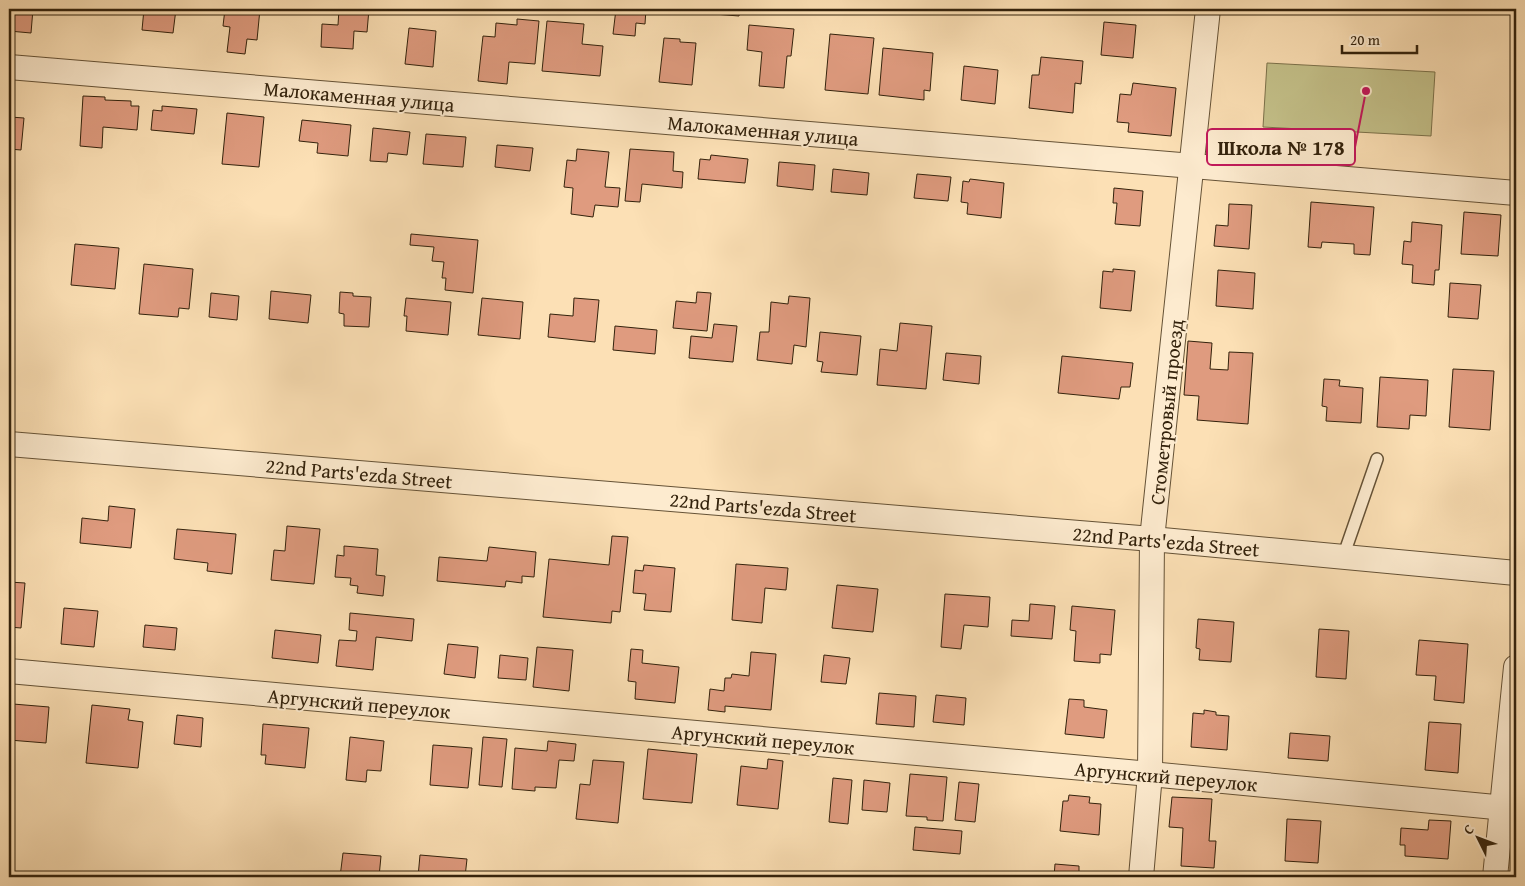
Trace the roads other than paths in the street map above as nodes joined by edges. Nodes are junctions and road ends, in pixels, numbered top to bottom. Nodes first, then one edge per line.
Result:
1 (1208, 9) edge
2 (9, 67) edge
3 (1192, 166) junction
4 (1516, 193) edge
5 (9, 444) edge
6 (1377, 459) dead end
7 (1152, 539) junction
8 (1343, 557) junction
9 (1516, 573) edge
10 (1516, 667) edge
11 (9, 672) edge
12 (1150, 774) junction
13 (1509, 809) edge
14 (1141, 877) edge
15 (1495, 877) edge

1 - 3 street, Стометровый проезд
2 - 3 street, Малокаменная улица
3 - 4 street, Малокаменная улица
3 - 7 street, Стометровый проезд
5 - 7 street, 22nd Parts'ezda Street
6 - 8 lane
7 - 8 street, 22nd Parts'ezda Street
7 - 12 street, Стометровый проезд
8 - 9 street, 22nd Parts'ezda Street
10 - 13 street
11 - 12 street, Аргунский переулок
12 - 13 street, Аргунский переулок
12 - 14 street, Стометровый проезд
13 - 15 street

